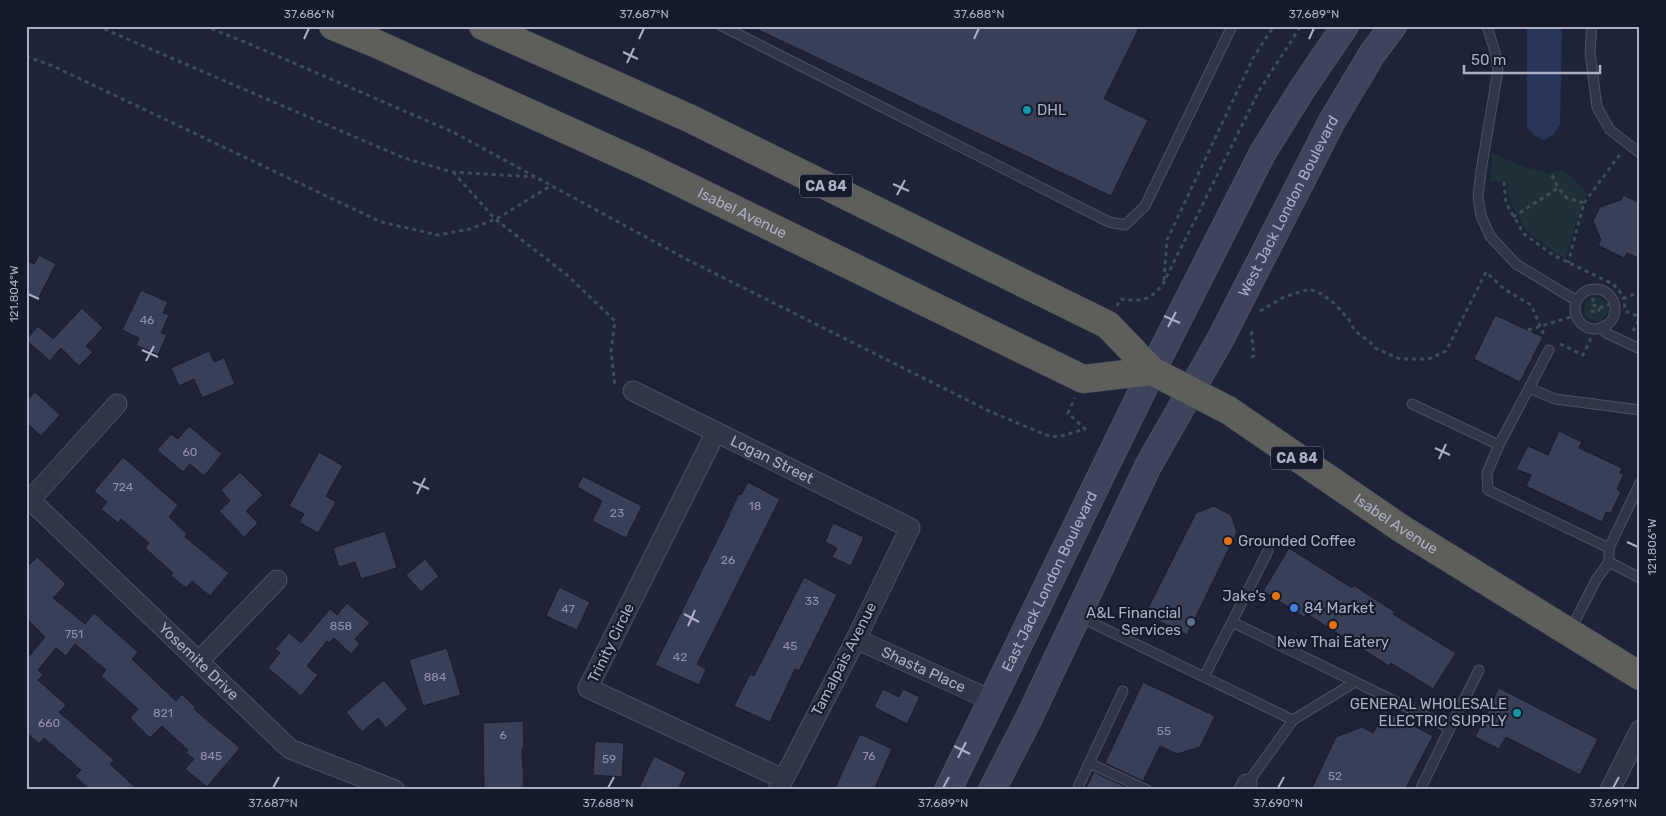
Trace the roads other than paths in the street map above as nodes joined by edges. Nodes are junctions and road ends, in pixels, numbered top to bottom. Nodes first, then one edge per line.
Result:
1 (333, 26) edge
2 (483, 26) edge
3 (722, 26) edge
4 (1232, 26) edge
5 (1345, 26) edge
6 (1393, 26) edge
7 (1487, 26) edge
8 (1592, 26) edge
9 (1640, 153) edge
10 (1577, 301) junction
11 (1604, 326) junction
12 (1640, 349) edge
13 (1548, 350) dead end
14 (1152, 371) junction
15 (1529, 388) junction
16 (624, 390) road end
17 (1190, 391) junction
18 (117, 404) dead end
19 (1412, 404) dead end
20 (1640, 410) edge
21 (716, 432) junction
22 (1499, 445) junction
23 (1639, 485) edge
24 (28, 498) edge
25 (910, 528) joint
26 (1608, 548) junction
27 (1268, 551) dead end
28 (1609, 562) junction
29 (1640, 578) edge
30 (277, 580) dead end
31 (1077, 616) junction
32 (1232, 622) junction
33 (1570, 632) junction
34 (856, 639) junction
35 (198, 661) junction
36 (1479, 670) dead end
37 (1640, 676) edge
38 (1204, 677) junction
39 (1355, 682) junction
40 (1123, 692) dead end
41 (991, 700) junction
42 (1293, 720) junction
43 (1450, 728) junction
44 (1640, 730) edge
45 (1089, 763) junction
46 (780, 784) edge
47 (1246, 787) edge
48 (395, 790) edge
49 (948, 790) edge
50 (992, 790) edge
51 (1077, 790) edge
52 (1147, 790) edge
53 (1420, 790) edge
54 (1610, 790) edge

1 - 14 highway, Isabel Avenue
2 - 14 highway, Isabel Avenue / CA 84
3 - 4 lane
5 - 14 main road
6 - 17 main road, West Jack London Boulevard
7 - 10 lane
8 - 9 lane
10 - 11 lane
10 - 11 lane
11 - 12 lane
13 - 15 lane
14 - 17 highway, Isabel Avenue / CA 84
14 - 41 main road, East Jack London Boulevard
15 - 20 lane
15 - 22 lane
16 - 21 street, Logan Street
17 - 31 main road
17 - 33 highway, Isabel Avenue / CA 84
18 - 24 street
19 - 22 lane
21 - 25 street, Logan Street
21 - 46 street, Trinity Circle
22 - 26 lane
23 - 26 lane
24 - 35 street, Yosemite Drive
25 - 34 street, Tamalpais Avenue
26 - 28 lane
27 - 32 lane
28 - 29 lane
28 - 33 lane
30 - 35 street
31 - 38 lane
31 - 50 main road
32 - 38 lane
32 - 39 lane
33 - 37 highway, Isabel Avenue / CA 84
34 - 41 street, Shasta Place
34 - 46 street, Tamalpais Avenue
35 - 48 street, Yosemite Drive
36 - 43 lane
38 - 42 lane
39 - 42 lane
39 - 43 lane
40 - 45 lane
41 - 49 main road, East Jack London Boulevard
42 - 47 lane
43 - 53 lane
44 - 54 street
45 - 51 lane
45 - 52 lane

